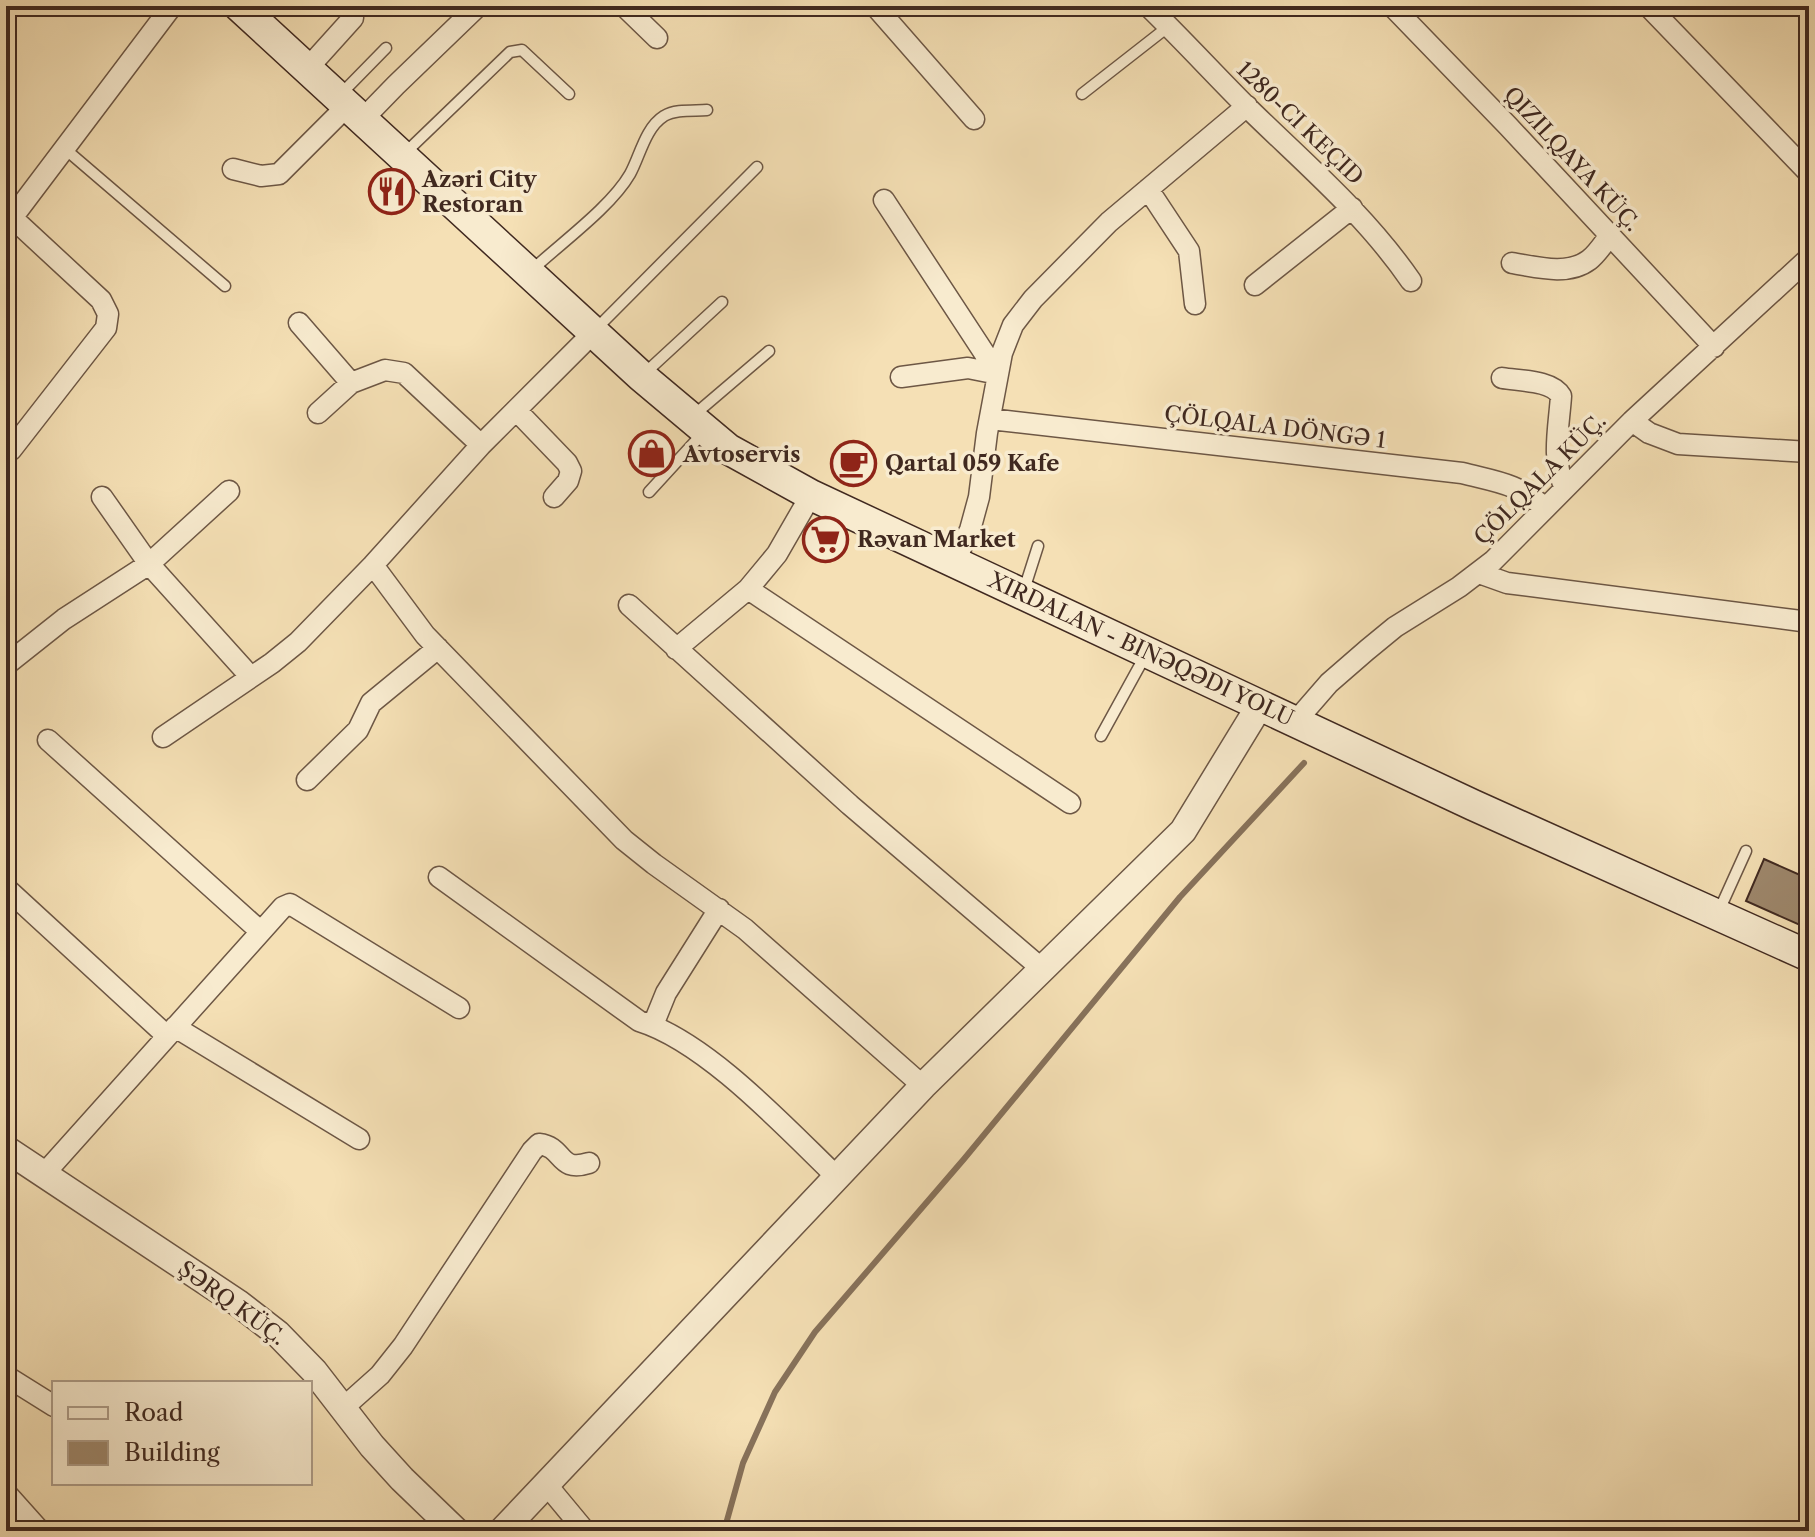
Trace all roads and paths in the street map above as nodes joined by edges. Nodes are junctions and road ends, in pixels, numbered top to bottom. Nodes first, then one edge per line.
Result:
1 (172, 6) edge
2 (239, 6) edge
3 (478, 6) edge
4 (624, 6) edge
5 (875, 6) edge
6 (1148, 6) edge
7 (1392, 6) edge
8 (1648, 6) edge
9 (353, 18) dead end
10 (1169, 26) junction
11 (657, 38) dead end
12 (386, 48) dead end
13 (307, 69) junction
14 (569, 94) dead end
15 (1082, 94) dead end
16 (1247, 106) junction
17 (349, 108) junction
18 (707, 110) dead end
19 (974, 119) dead end
20 (64, 148) junction
21 (401, 157) junction
22 (757, 167) dead end
23 (233, 169) dead end
24 (1809, 173) edge
25 (1148, 189) junction
26 (884, 200) dead end
27 (1352, 208) junction
28 (8, 219) edge
29 (1610, 235) junction
30 (1808, 260) edge
31 (1512, 263) dead end
32 (528, 274) junction
33 (1411, 281) dead end
34 (1255, 285) dead end
35 (225, 286) dead end
36 (722, 302) dead end
37 (1195, 304) dead end
38 (299, 323) dead end
39 (593, 333) junction
40 (1714, 347) junction
41 (769, 351) dead end
42 (998, 374) junction
43 (641, 376) junction
44 (901, 377) dead end
45 (1502, 378) dead end
46 (351, 383) junction
47 (516, 410) junction
48 (318, 413) dead end
49 (990, 419) junction
50 (1632, 421) junction
51 (697, 425) junction
52 (481, 445) junction
53 (6, 452) edge
54 (1809, 452) edge
55 (1565, 488) junction
56 (229, 491) dead end
57 (649, 492) dead end
58 (811, 495) junction
59 (102, 497) dead end
60 (554, 497) dead end
61 (1545, 508) junction
62 (1038, 546) dead end
63 (954, 562) junction
64 (149, 564) junction
65 (373, 565) junction
66 (1479, 573) junction
67 (748, 589) junction
68 (1022, 595) junction
69 (629, 605) dead end
70 (1809, 622) edge
71 (438, 648) junction
72 (676, 649) junction
73 (1146, 654) junction
74 (6, 665) edge
75 (250, 676) junction
76 (1260, 705) junction
77 (1296, 721) junction
78 (1101, 736) dead end
79 (163, 737) dead end
80 (48, 740) dead end
81 (307, 780) dead end
82 (1070, 803) dead end
83 (1746, 851) dead end
84 (439, 877) dead end
85 (6, 888) edge
86 (719, 909) junction
87 (1717, 915) junction
88 (260, 931) junction
89 (1809, 956) edge
90 (1041, 968) junction
91 (459, 1008) dead end
92 (653, 1025) junction
93 (171, 1031) junction
94 (923, 1086) junction
95 (359, 1139) dead end
96 (6, 1149) edge
97 (589, 1163) dead end
98 (44, 1174) junction
99 (837, 1177) junction
100 (6, 1376) edge
101 (52, 1405) edge
102 (343, 1408) junction
103 (546, 1484) junction
104 (6, 1493) edge
105 (40, 1531) edge
106 (456, 1531) edge
107 (502, 1531) edge
108 (585, 1531) edge

1 - 20 street
2 - 13 main road
3 - 17 street
4 - 11 street
5 - 19 street
6 - 10 street
7 - 29 street
8 - 24 street
9 - 13 street
10 - 15 lane
10 - 16 street
12 - 17 lane
13 - 17 main road
14 - 21 lane
16 - 25 street
16 - 27 street
17 - 21 main road
17 - 23 street
18 - 32 lane
20 - 28 street
20 - 35 lane
21 - 32 main road
22 - 39 lane
25 - 37 street
25 - 42 street
26 - 42 street
27 - 33 street
27 - 34 street
28 - 53 street
29 - 31 street
29 - 40 street
30 - 40 street, ÇÖLQALA KÜÇ.
32 - 39 main road
36 - 43 lane
38 - 46 street
39 - 43 main road
39 - 47 street
40 - 50 street, ÇÖLQALA KÜÇ.
41 - 51 lane
42 - 44 street
42 - 49 street
43 - 51 main road
45 - 55 street
46 - 48 street
46 - 52 street
47 - 52 street
47 - 60 street
49 - 61 street, ÇÖLQALA DÖNGƏ 1
49 - 63 street
50 - 54 street
50 - 55 street, ÇÖLQALA KÜÇ.
51 - 57 lane
51 - 58 main road
52 - 65 street
55 - 61 street, ÇÖLQALA KÜÇ.
56 - 64 street
58 - 63 main road
58 - 67 street
59 - 64 street
61 - 66 street, ÇÖLQALA KÜÇ.
62 - 68 lane
63 - 68 main road
64 - 74 street
64 - 75 street
65 - 71 street
65 - 75 street
66 - 70 street
66 - 77 street, ÇÖLQALA KÜÇ.
67 - 72 street
67 - 82 street
68 - 73 main road
69 - 72 street
71 - 81 street
71 - 86 street
72 - 90 street
73 - 76 main road
73 - 78 lane
75 - 79 street
76 - 77 main road
76 - 90 street
77 - 87 main road
80 - 88 street
83 - 87 lane
84 - 92 street
85 - 93 street
86 - 92 street
86 - 94 street
87 - 89 main road
88 - 91 street
88 - 93 street
90 - 94 street
92 - 99 street
93 - 95 street
93 - 98 street
94 - 99 street
96 - 98 street, ŞƏRQ KÜÇ.
97 - 102 street
98 - 102 street, ŞƏRQ KÜÇ.
99 - 103 street
100 - 101 street
102 - 106 street, ŞƏRQ KÜÇ.
103 - 107 street
103 - 108 street
104 - 105 street

